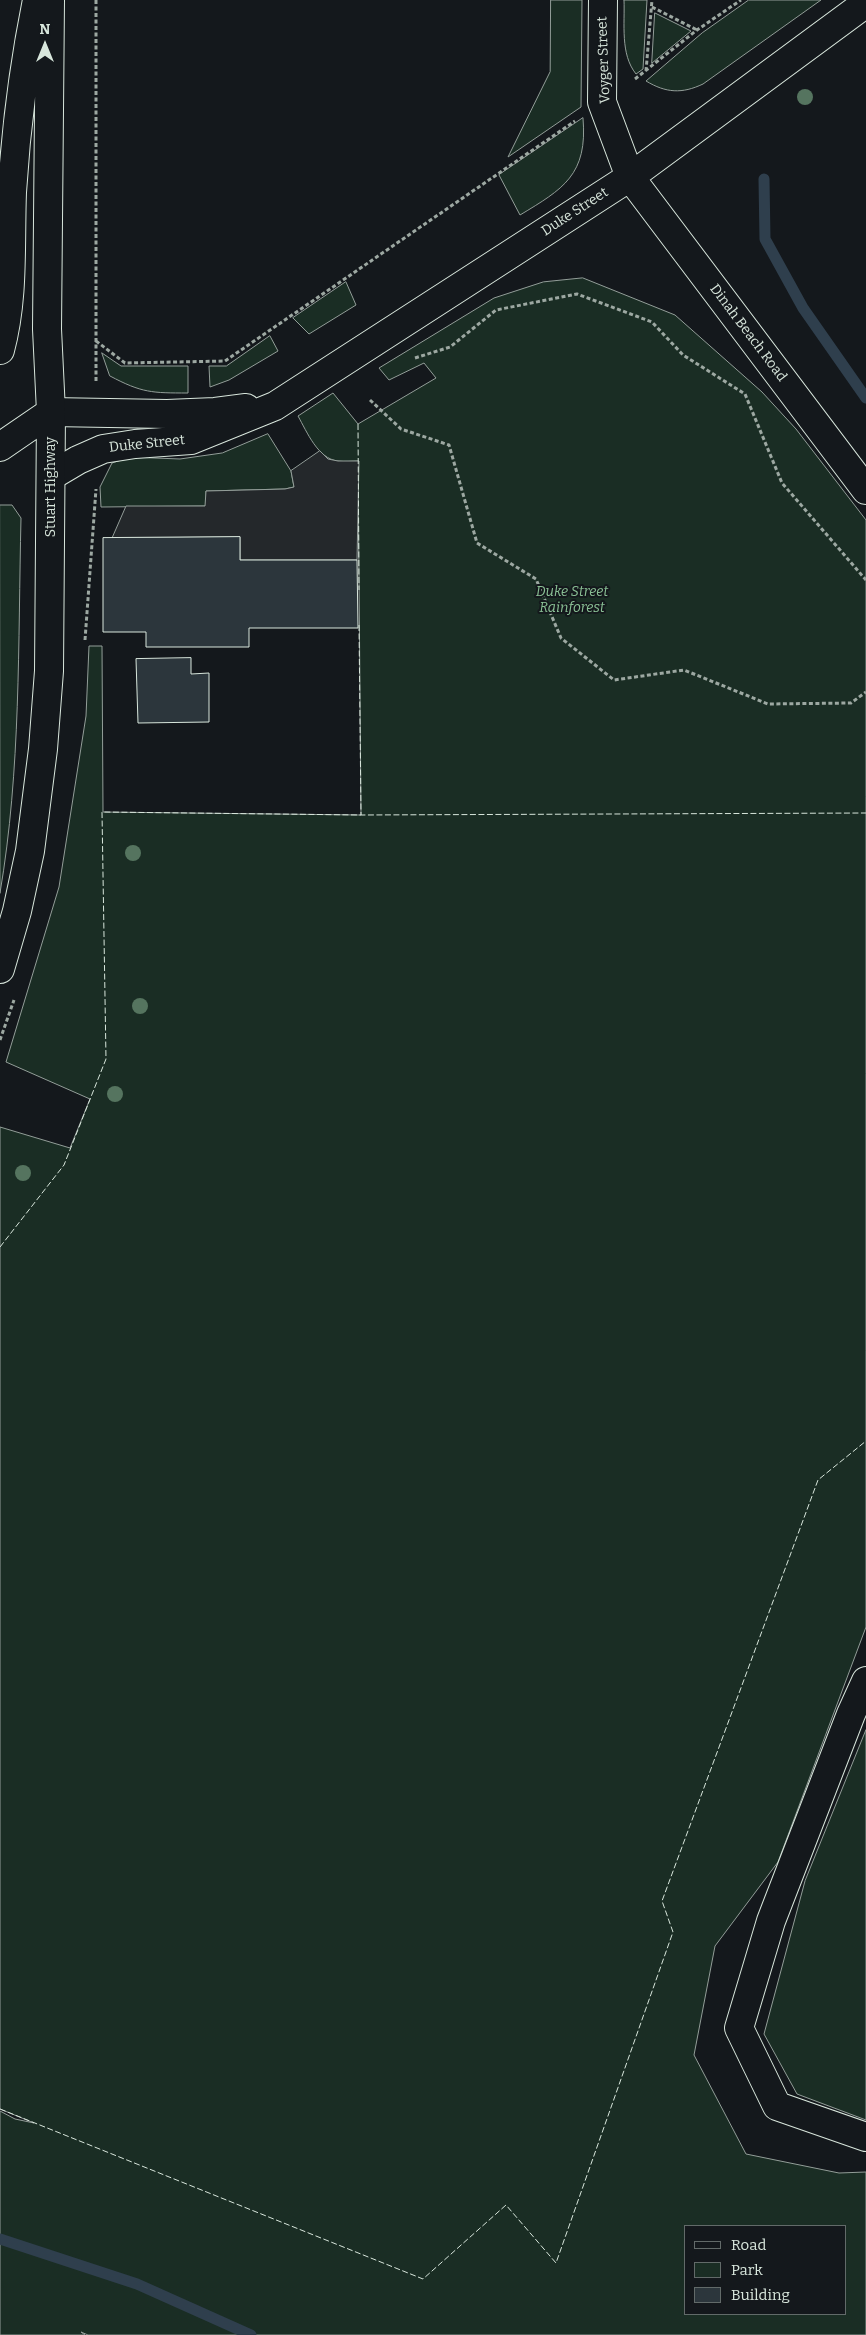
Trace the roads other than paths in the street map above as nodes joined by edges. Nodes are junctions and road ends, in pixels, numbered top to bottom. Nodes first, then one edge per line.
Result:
1 (37, 0) edge
2 (50, 0) edge
3 (603, 0) edge
4 (866, 3) edge
5 (630, 177) junction
6 (0, 350) edge
7 (275, 406) junction
8 (51, 412) junction
9 (0, 447) edge
10 (51, 476) junction
11 (866, 490) edge
12 (0, 970) edge
13 (866, 1681) edge
14 (866, 2137) edge

1 - 6 main road
2 - 8 main road, Stuart Highway
3 - 5 main road, Voyger Street
4 - 5 main road, Duke Street
5 - 7 main road, Duke Street
5 - 11 main road, Dinah Beach Road
7 - 8 main road, Duke Street
7 - 10 main road, Duke Street
8 - 9 main road
8 - 10 main road, Stuart Highway
10 - 12 main road, Stuart Highway
13 - 14 main road

